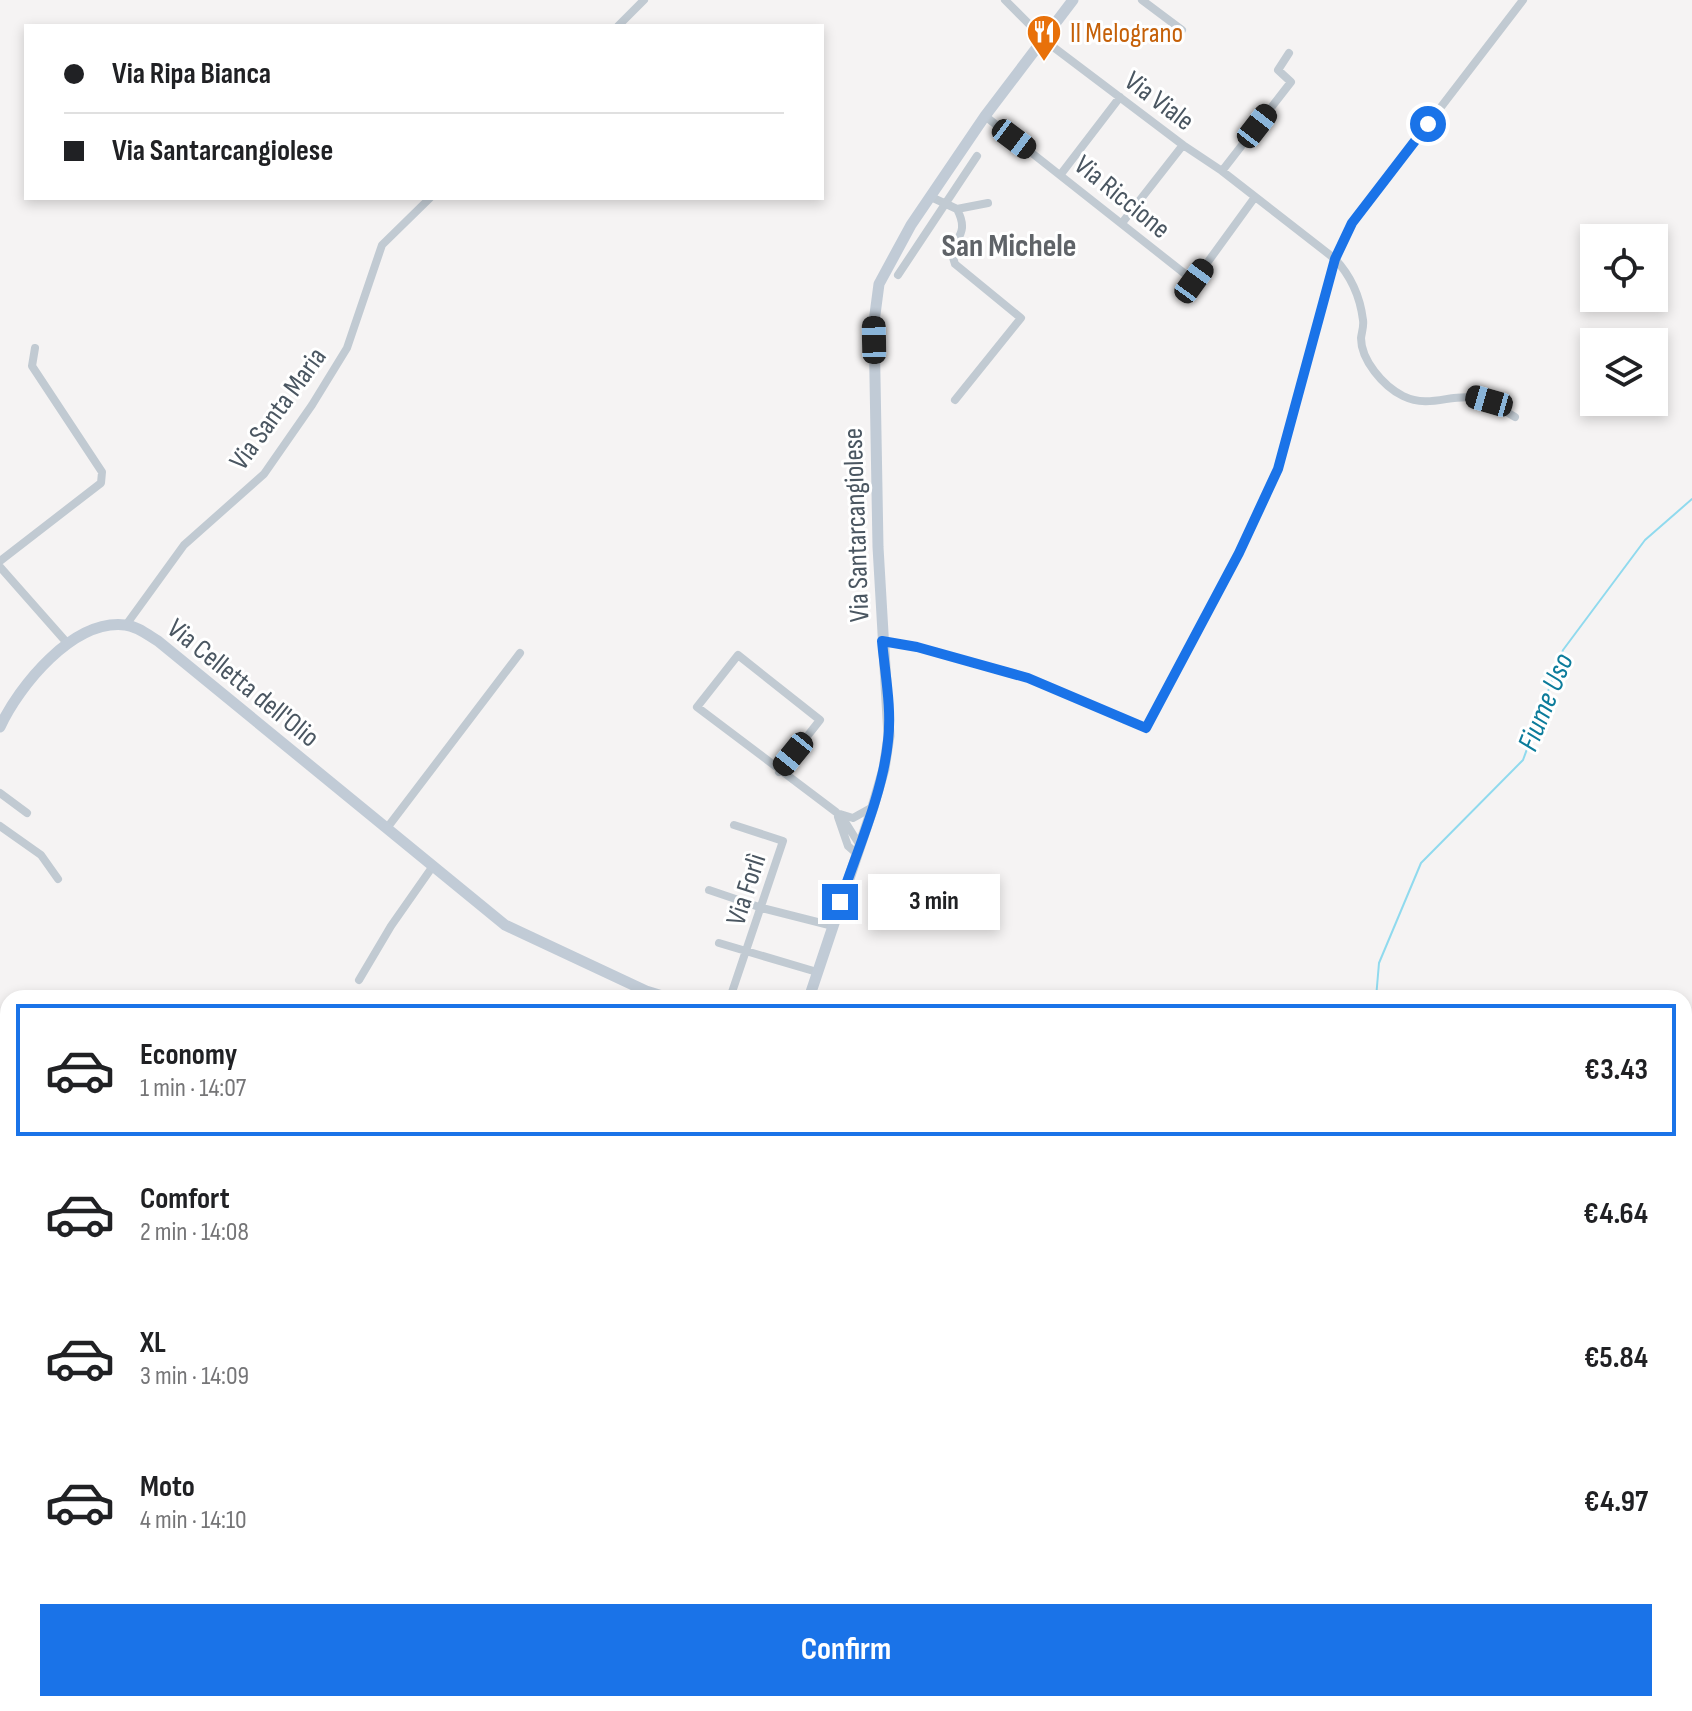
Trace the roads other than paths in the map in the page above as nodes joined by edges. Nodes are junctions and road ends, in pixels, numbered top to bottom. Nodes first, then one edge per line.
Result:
1 (644, 0) edge
2 (1005, 0) edge
3 (1073, 0) edge
4 (1142, 0) edge
5 (1523, 0) edge
6 (620, 24) edge
7 (1182, 30) dead end
8 (1043, 38) junction
9 (1289, 53) dead end
10 (1120, 97) junction
11 (985, 116) junction
12 (1183, 145) junction
13 (977, 156) dead end
14 (1222, 171) junction
15 (1061, 174) junction
16 (931, 197) junction
17 (1255, 197) junction
18 (428, 200) edge
19 (988, 203) dead end
20 (944, 204) junction
21 (957, 209) junction
22 (1122, 223) junction
23 (1335, 259) junction
24 (898, 275) dead end
25 (35, 348) dead end
26 (955, 400) dead end
27 (1515, 417) dead end
28 (0, 564) edge
29 (126, 625) junction
30 (882, 641) junction
31 (68, 644) junction
32 (520, 653) dead end
33 (0, 727) edge
34 (779, 772) junction
35 (0, 793) edge
36 (873, 807) junction
37 (836, 812) junction
38 (27, 813) dead end
39 (734, 825) dead end
40 (0, 826) edge
41 (387, 828) junction
42 (857, 849) junction
43 (433, 866) junction
44 (58, 879) dead end
45 (709, 890) dead end
46 (762, 908) junction
47 (833, 926) junction
48 (719, 943) dead end
49 (747, 952) junction
50 (817, 972) junction
51 (359, 980) dead end
52 (644, 990) edge
53 (733, 990) edge
54 (811, 990) edge

1 - 6 street
2 - 8 street
3 - 8 main road, Via Santarcangiolese
4 - 7 street
5 - 23 street
8 - 10 street, Via Viale
8 - 11 main road, Via Santarcangiolese
9 - 14 street
10 - 12 street, Via Viale
10 - 15 street
11 - 15 street, Via Riccione
11 - 16 main road, Via Santarcangiolese
12 - 14 street, Via Viale
12 - 22 street
13 - 20 street
14 - 17 street, Via Viale
15 - 22 street, Via Riccione
16 - 20 street
16 - 30 main road, Via Santarcangiolese
17 - 22 street, Via Riccione
17 - 23 street, Via Viale
18 - 29 street, Via Santa Maria
19 - 21 street
20 - 21 street
20 - 24 street
21 - 26 street
23 - 27 street, Via Viale
23 - 30 street
25 - 28 street
28 - 31 street
29 - 31 main road, Via Celletta dell'Olio
29 - 41 main road, Via Celletta dell'Olio
30 - 36 main road, Via Santarcangiolese
31 - 33 main road, Via Celletta dell'Olio
32 - 41 street
34 - 34 street
34 - 37 street
35 - 38 street
36 - 37 street
36 - 42 main road, Via Santarcangiolese
37 - 42 street
39 - 46 street, Via Forlì
40 - 44 street
41 - 43 main road, Via Celletta dell'Olio
42 - 47 main road, Via Santarcangiolese
43 - 51 street
43 - 52 main road, Via Celletta dell'Olio
45 - 46 street
46 - 47 street
46 - 49 street, Via Forlì
47 - 50 main road, Via Santarcangiolese
48 - 49 street
49 - 50 street
49 - 53 street, Via Forlì
50 - 54 main road, Via Santarcangiolese

